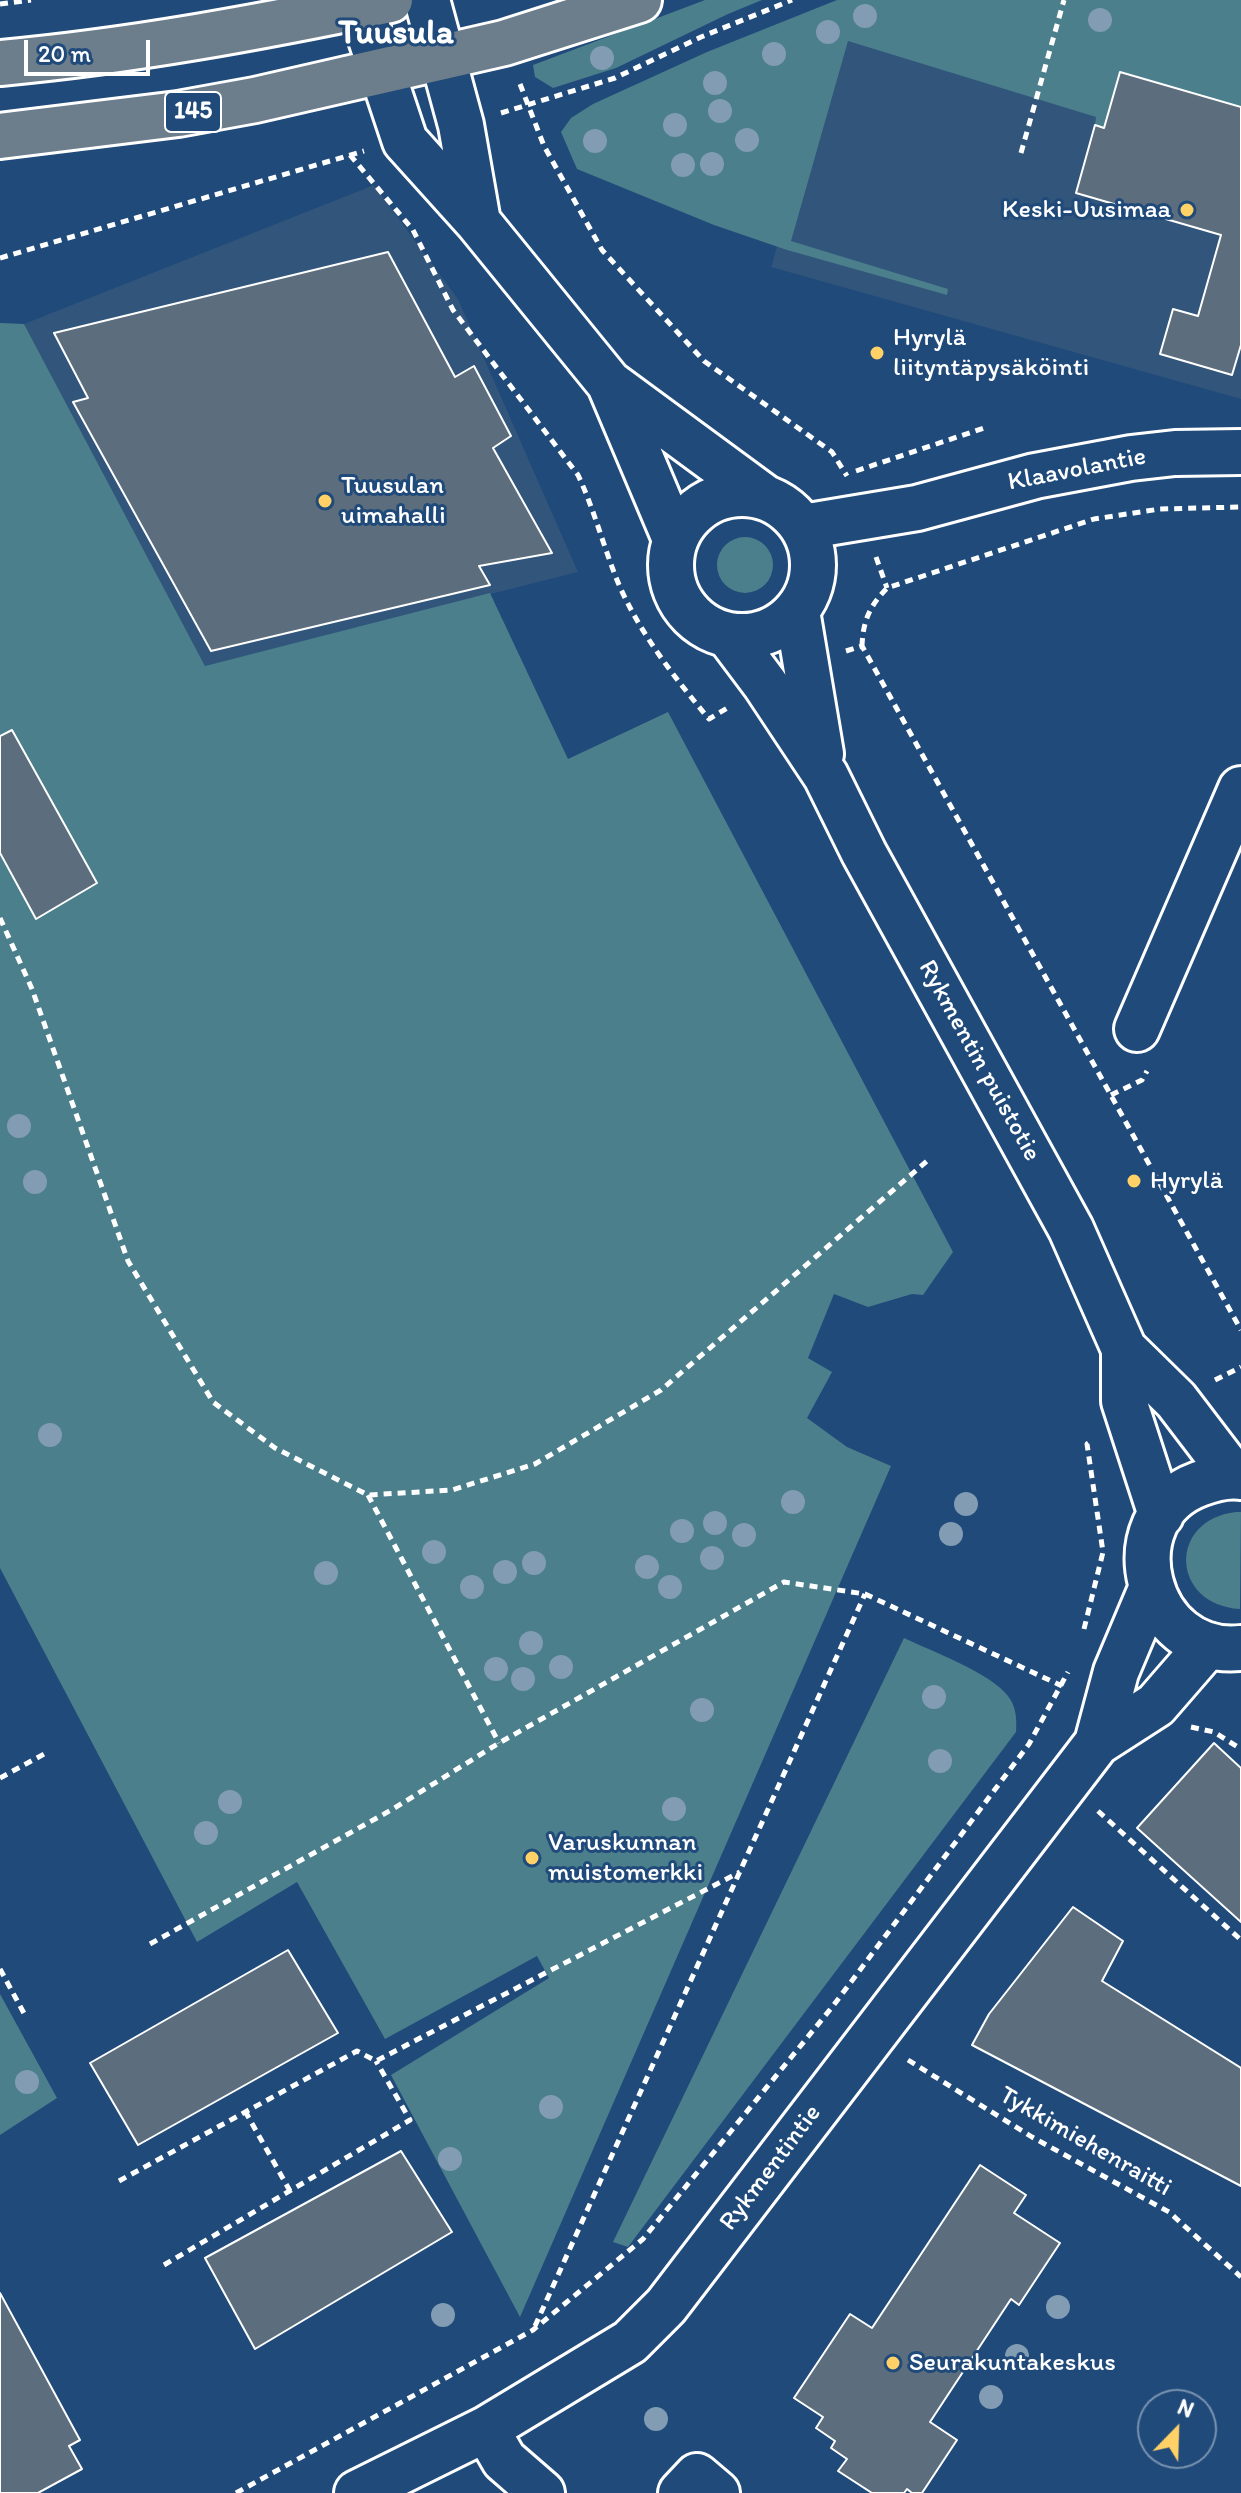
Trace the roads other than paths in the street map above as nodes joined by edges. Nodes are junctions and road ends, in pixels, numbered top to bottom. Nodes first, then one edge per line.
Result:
1 (427, 0) edge
2 (639, 0) edge
3 (370, 2) edge
4 (443, 57) junction
5 (0, 63) edge
6 (383, 72) junction
7 (0, 136) edge
8 (478, 222) junction
9 (609, 383) junction
10 (1241, 452) edge
11 (764, 497) junction
12 (675, 539) junction
13 (808, 548) junction
14 (797, 611) junction
15 (729, 636) junction
16 (826, 776) junction
17 (1241, 789) edge
18 (1137, 1029) dead end
19 (1124, 1349) junction
20 (1238, 1476) edge
21 (1161, 1515) junction
22 (1151, 1589) junction
23 (1232, 1649) edge
24 (1097, 1743) junction
25 (486, 2429) junction
26 (357, 2493) edge
27 (542, 2493) edge
28 (681, 2493) edge
29 (717, 2493) edge

1 - 4 street
2 - 4 main road, 145
3 - 5 main road
3 - 6 street
4 - 6 main road, 145
4 - 8 street
6 - 7 main road, 145
6 - 8 street
8 - 9 street
9 - 11 street
9 - 12 street
10 - 13 street, Klaavolantie
11 - 12 street
11 - 13 street
12 - 15 street
13 - 14 street
14 - 15 street
14 - 16 street, Rykmentin puistotie
15 - 16 street, Rykmentin puistotie
16 - 19 street, Rykmentin puistotie
17 - 18 street
19 - 20 street, Rykmentin puistotie
19 - 21 street, Rykmentin puistotie
20 - 21 street
21 - 22 street
22 - 23 street
22 - 24 street, Rykmentintie
23 - 24 street, Rykmentintie
24 - 25 street, Rykmentintie
25 - 26 street, Rykmentintie
25 - 27 street
28 - 29 street

